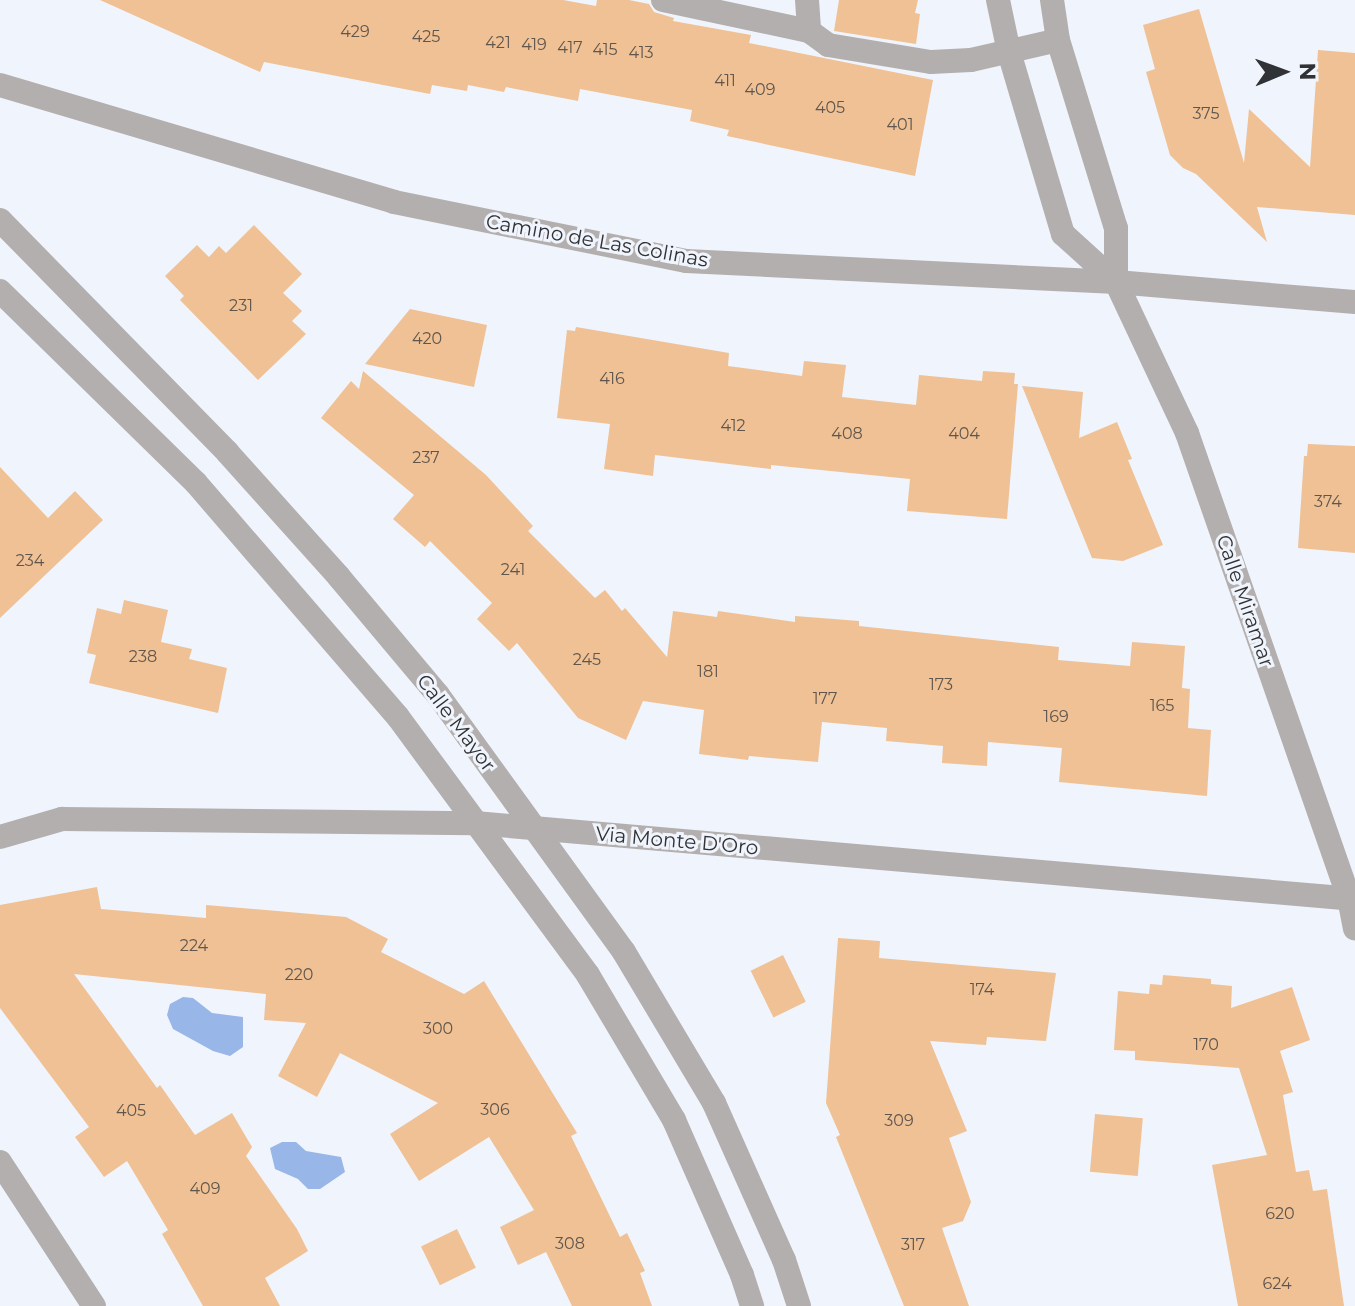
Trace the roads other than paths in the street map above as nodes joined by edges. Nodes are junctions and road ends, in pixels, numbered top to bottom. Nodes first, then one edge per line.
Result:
1 (663, 0) edge
2 (807, 0) edge
3 (998, 0) edge
4 (1052, 0) edge
5 (809, 31) junction
6 (1058, 40) junction
7 (1009, 52) junction
8 (0, 85) edge
9 (0, 220) edge
10 (1116, 282) junction
11 (0, 291) edge
12 (1355, 302) edge
13 (475, 823) junction
14 (533, 828) junction
15 (0, 837) edge
16 (1352, 899) edge
17 (1355, 928) edge
18 (0, 1162) edge
19 (94, 1306) edge
20 (752, 1306) edge
21 (799, 1306) edge

1 - 5 street
2 - 5 street
3 - 7 street, Calle Miramar
4 - 6 street, Calle Miramar
5 - 7 street
6 - 7 street
6 - 10 street, Calle Miramar
7 - 10 street, Calle Miramar
8 - 10 street, Camino de Las Colinas
9 - 14 street, Calle Mayor
10 - 12 street, Camino de Las Colinas
10 - 16 street, Calle Miramar
11 - 13 street
13 - 14 street, Via Monte D'Oro
13 - 15 street, Via Monte D'Oro
13 - 20 street
14 - 16 street, Via Monte D'Oro
14 - 21 street, Calle Mayor
16 - 17 street, Calle Miramar
18 - 19 street

